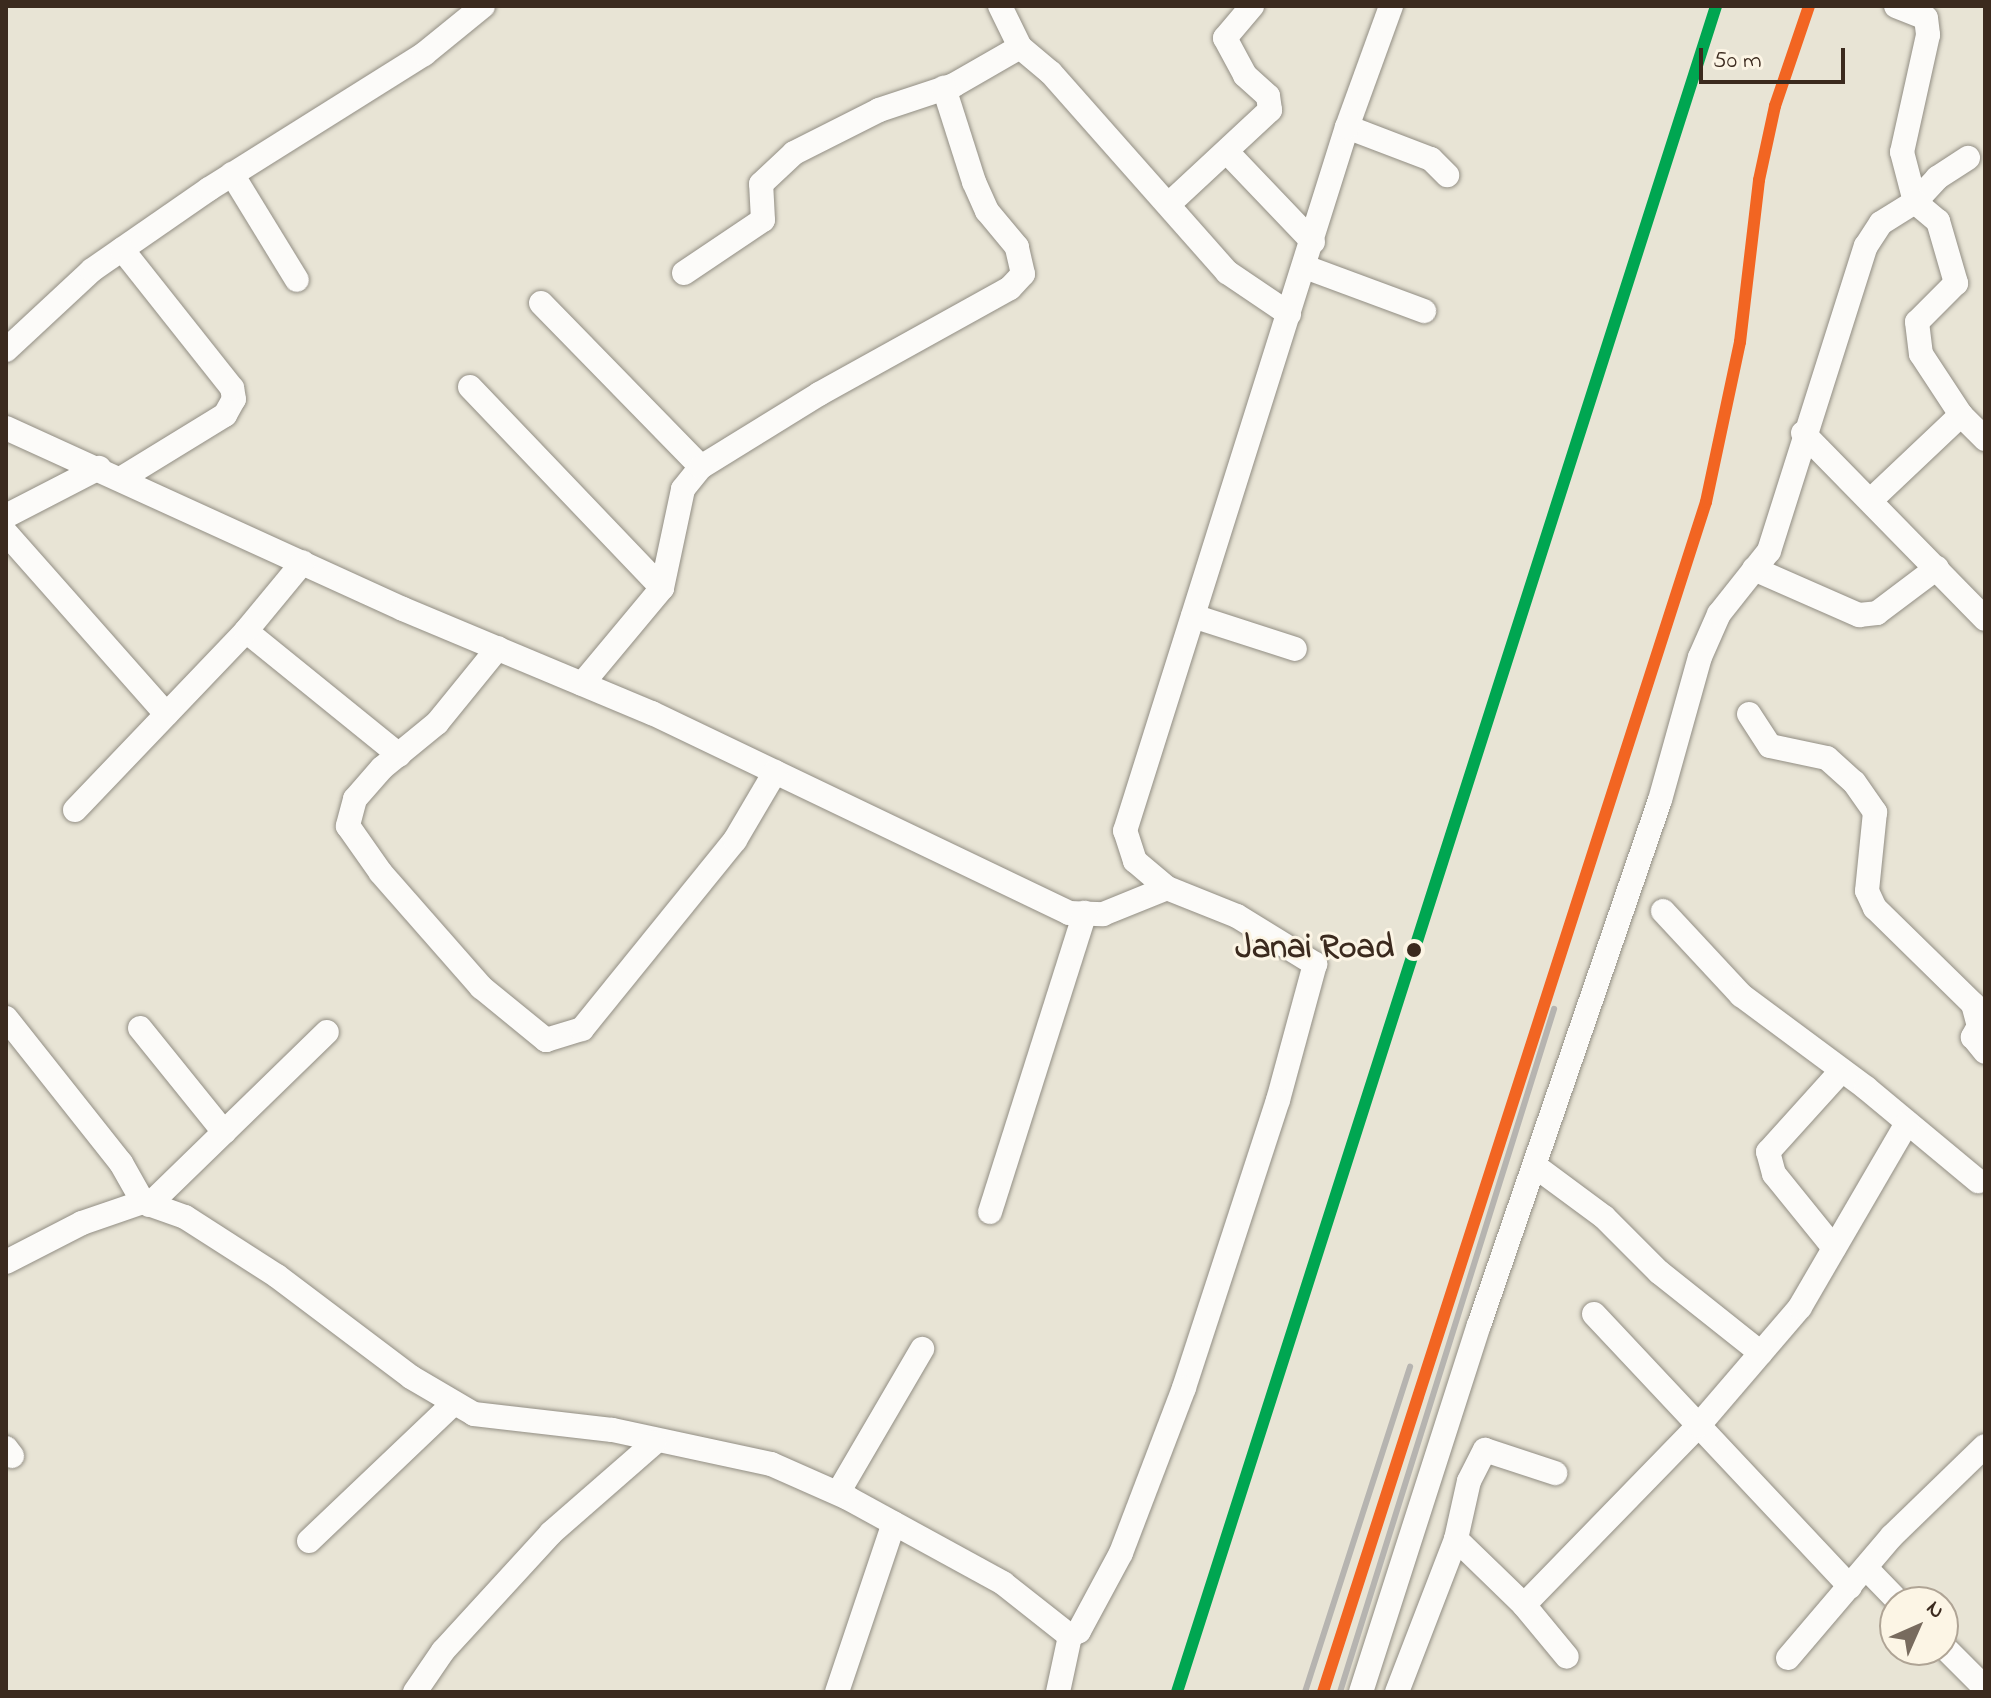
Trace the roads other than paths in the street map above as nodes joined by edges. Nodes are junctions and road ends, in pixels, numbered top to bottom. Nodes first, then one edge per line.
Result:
1 (483, 6) edge
2 (1000, 6) edge
3 (1252, 6) edge
4 (1391, 6) edge
5 (1896, 6) edge
6 (1020, 47) junction
7 (944, 88) junction
8 (1347, 127) junction
9 (1228, 153) junction
10 (1968, 158) dead end
11 (232, 174) junction
12 (1447, 175) dead end
13 (1915, 202) junction
14 (1169, 204) junction
15 (1313, 242) junction
16 (122, 249) junction
17 (1305, 267) junction
18 (684, 273) dead end
19 (297, 280) dead end
20 (541, 303) dead end
21 (1424, 311) dead end
22 (1289, 314) junction
23 (6, 350) edge
24 (470, 387) dead end
25 (1961, 415) junction
26 (6, 428) edge
27 (1803, 433) junction
28 (1985, 439) edge
29 (701, 467) junction
30 (99, 468) junction
31 (122, 478) junction
32 (1871, 500) junction
33 (6, 516) edge
34 (6, 533) edge
35 (303, 562) junction
36 (1937, 568) junction
37 (1754, 569) junction
38 (662, 588) junction
39 (1193, 616) junction
40 (1985, 619) edge
41 (246, 631) junction
42 (498, 648) junction
43 (1295, 649) dead end
44 (582, 684) junction
45 (166, 714) junction
46 (1749, 714) dead end
47 (399, 755) junction
48 (775, 772) junction
49 (75, 810) dead end
50 (1167, 888) junction
51 (1663, 911) dead end
52 (1085, 913) junction
53 (6, 1018) edge
54 (140, 1028) dead end
55 (327, 1032) dead end
56 (1985, 1052) edge
57 (1842, 1070) junction
58 (1907, 1123) junction
59 (224, 1132) junction
60 (1535, 1166) junction
61 (1983, 1183) edge
62 (146, 1204) junction
63 (990, 1212) dead end
64 (1834, 1248) junction
65 (8, 1258) edge
66 (1594, 1314) dead end
67 (922, 1349) dead end
68 (1761, 1353) junction
69 (454, 1403) junction
70 (1699, 1425) junction
71 (654, 1443) junction
72 (1985, 1446) edge
73 (1555, 1473) dead end
74 (838, 1493) junction
75 (894, 1523) junction
76 (1456, 1539) junction
77 (309, 1541) dead end
78 (1866, 1568) junction
79 (1883, 1586) edge
80 (1850, 1587) junction
81 (1524, 1605) junction
82 (1070, 1636) junction
83 (1567, 1657) dead end
84 (1788, 1658) dead end
85 (1959, 1662) edge
86 (1985, 1688) edge
87 (415, 1692) edge
88 (837, 1692) edge
89 (1058, 1692) edge
90 (1361, 1692) edge
91 (1397, 1692) edge

1 - 11 street
2 - 6 street
3 - 9 street
4 - 8 street
5 - 13 street
6 - 7 street
6 - 14 street
7 - 18 street
7 - 29 street
8 - 12 street
8 - 15 street
9 - 14 street
9 - 15 street
10 - 13 street
11 - 16 street
11 - 19 street
13 - 25 street
13 - 27 street
14 - 22 street
15 - 17 street
16 - 23 street
16 - 31 street
17 - 21 street
17 - 22 street
20 - 29 street
22 - 39 street
24 - 38 street
25 - 28 street
25 - 32 street
26 - 30 street
27 - 32 street
27 - 37 street
29 - 38 street
30 - 31 street
30 - 33 street
31 - 35 street
32 - 36 street
34 - 45 street
35 - 41 street
35 - 42 street
36 - 37 street
36 - 40 street
37 - 60 street
38 - 44 street
39 - 43 street
39 - 50 street
41 - 45 street
41 - 47 street
42 - 44 street
42 - 47 street
44 - 48 street
45 - 49 street
46 - 56 street
47 - 48 street
48 - 52 street
50 - 52 street
50 - 82 street
51 - 57 street
52 - 63 street
53 - 62 street
54 - 59 street
55 - 59 street
57 - 58 street
57 - 64 street
58 - 61 street
58 - 64 street
59 - 62 street
60 - 68 street
60 - 90 street
62 - 65 street
62 - 69 street
64 - 68 street
66 - 70 street
67 - 74 street
68 - 70 street
69 - 71 street
69 - 77 street
70 - 80 street
70 - 81 street
71 - 74 street
71 - 87 street
72 - 78 street
73 - 76 street
74 - 75 street
75 - 82 street
75 - 88 street
76 - 81 street
76 - 91 street
78 - 79 street
78 - 80 street
80 - 84 street
81 - 83 street
82 - 89 street
85 - 86 street

